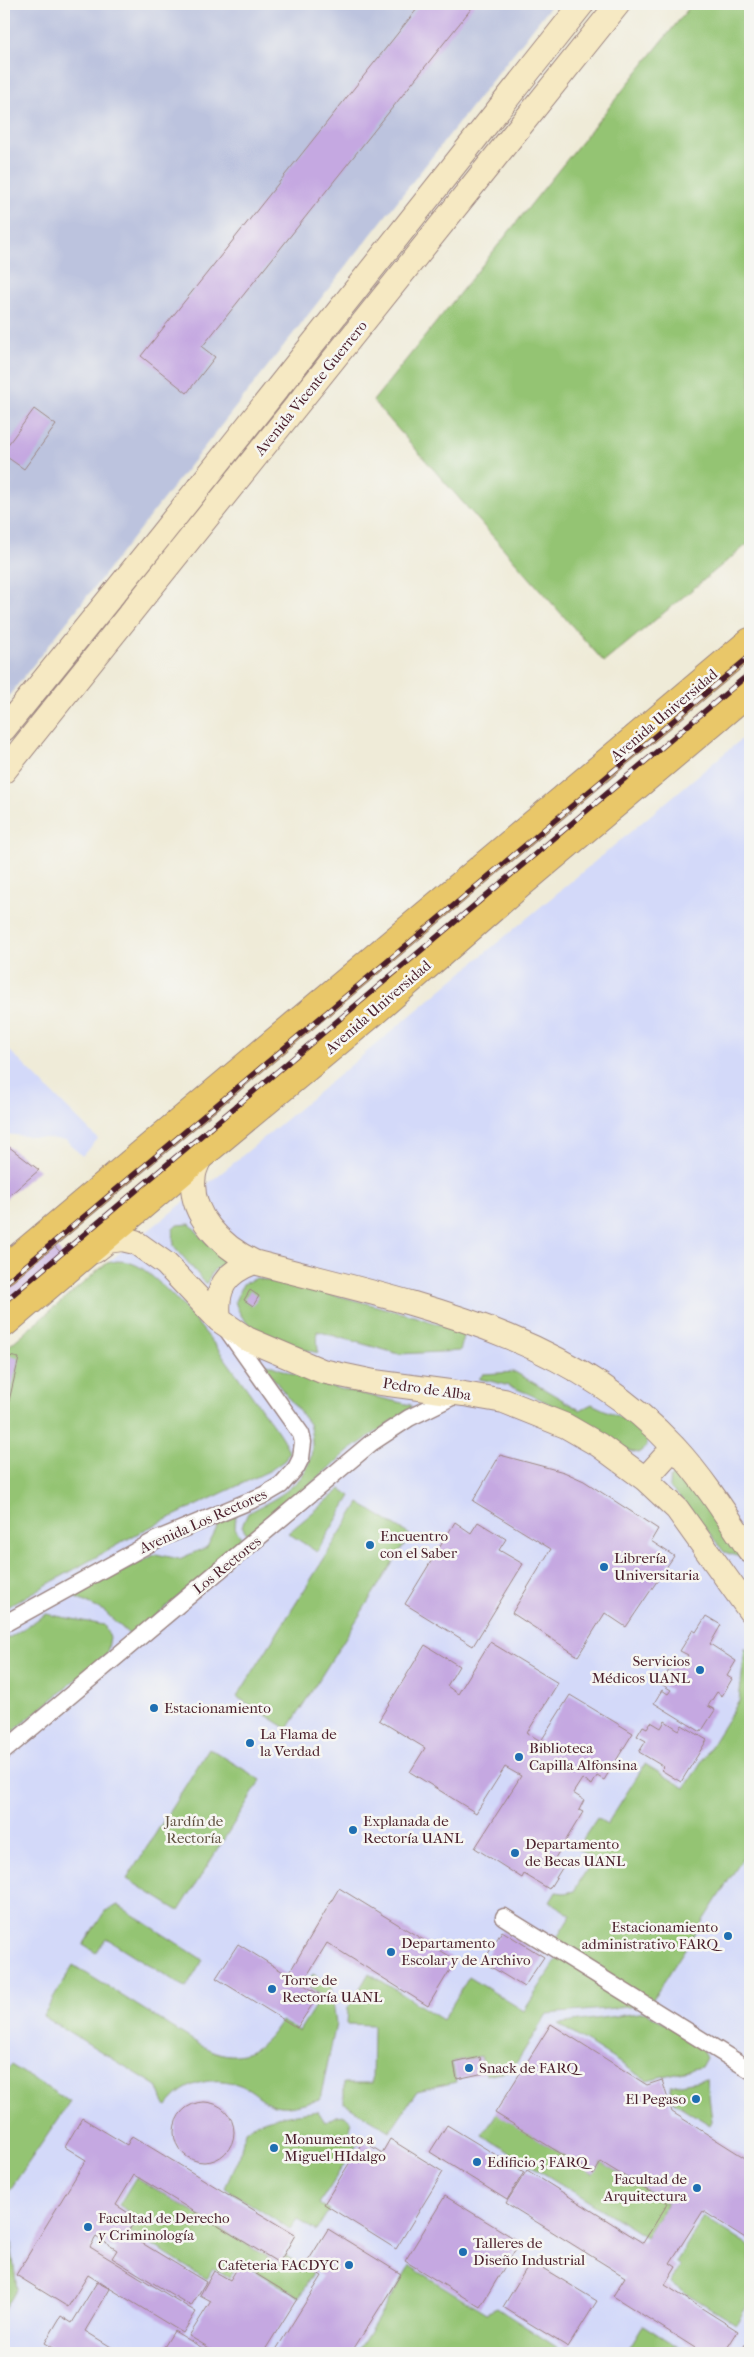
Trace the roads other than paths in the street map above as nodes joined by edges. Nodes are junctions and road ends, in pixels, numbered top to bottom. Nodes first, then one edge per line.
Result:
1 (582, 4) edge
2 (618, 4) edge
3 (750, 642) edge
4 (750, 646) edge
5 (750, 690) edge
6 (4, 729) edge
7 (671, 757) junction
8 (4, 771) edge
9 (201, 1155) junction
10 (254, 1262) junction
11 (72, 1267) junction
12 (4, 1270) edge
13 (219, 1320) junction
14 (4, 1323) edge
15 (460, 1393) junction
16 (674, 1447) junction
17 (645, 1479) junction
18 (750, 1551) edge
19 (750, 1611) edge
20 (4, 1624) edge
21 (4, 1751) edge
22 (504, 1916) dead end
23 (750, 2070) edge

1 - 6 main road, Avenida Vicente Guerrero
2 - 8 main road, Avenida Vicente Guerrero
3 - 12 highway, Avenida Universidad
4 - 7 highway
5 - 7 highway, Avenida Universidad
7 - 9 highway, Avenida Universidad
9 - 10 main road
9 - 11 highway, Avenida Universidad
10 - 13 main road
10 - 16 main road
11 - 13 main road, Pedro de Alba
11 - 14 highway, Avenida Universidad
13 - 15 main road, Pedro de Alba
13 - 20 street, Avenida Los Rectores
15 - 17 main road, Pedro de Alba
15 - 21 street, Los Rectores
16 - 17 main road
16 - 18 main road
17 - 19 main road, Pedro de Alba
22 - 23 street

